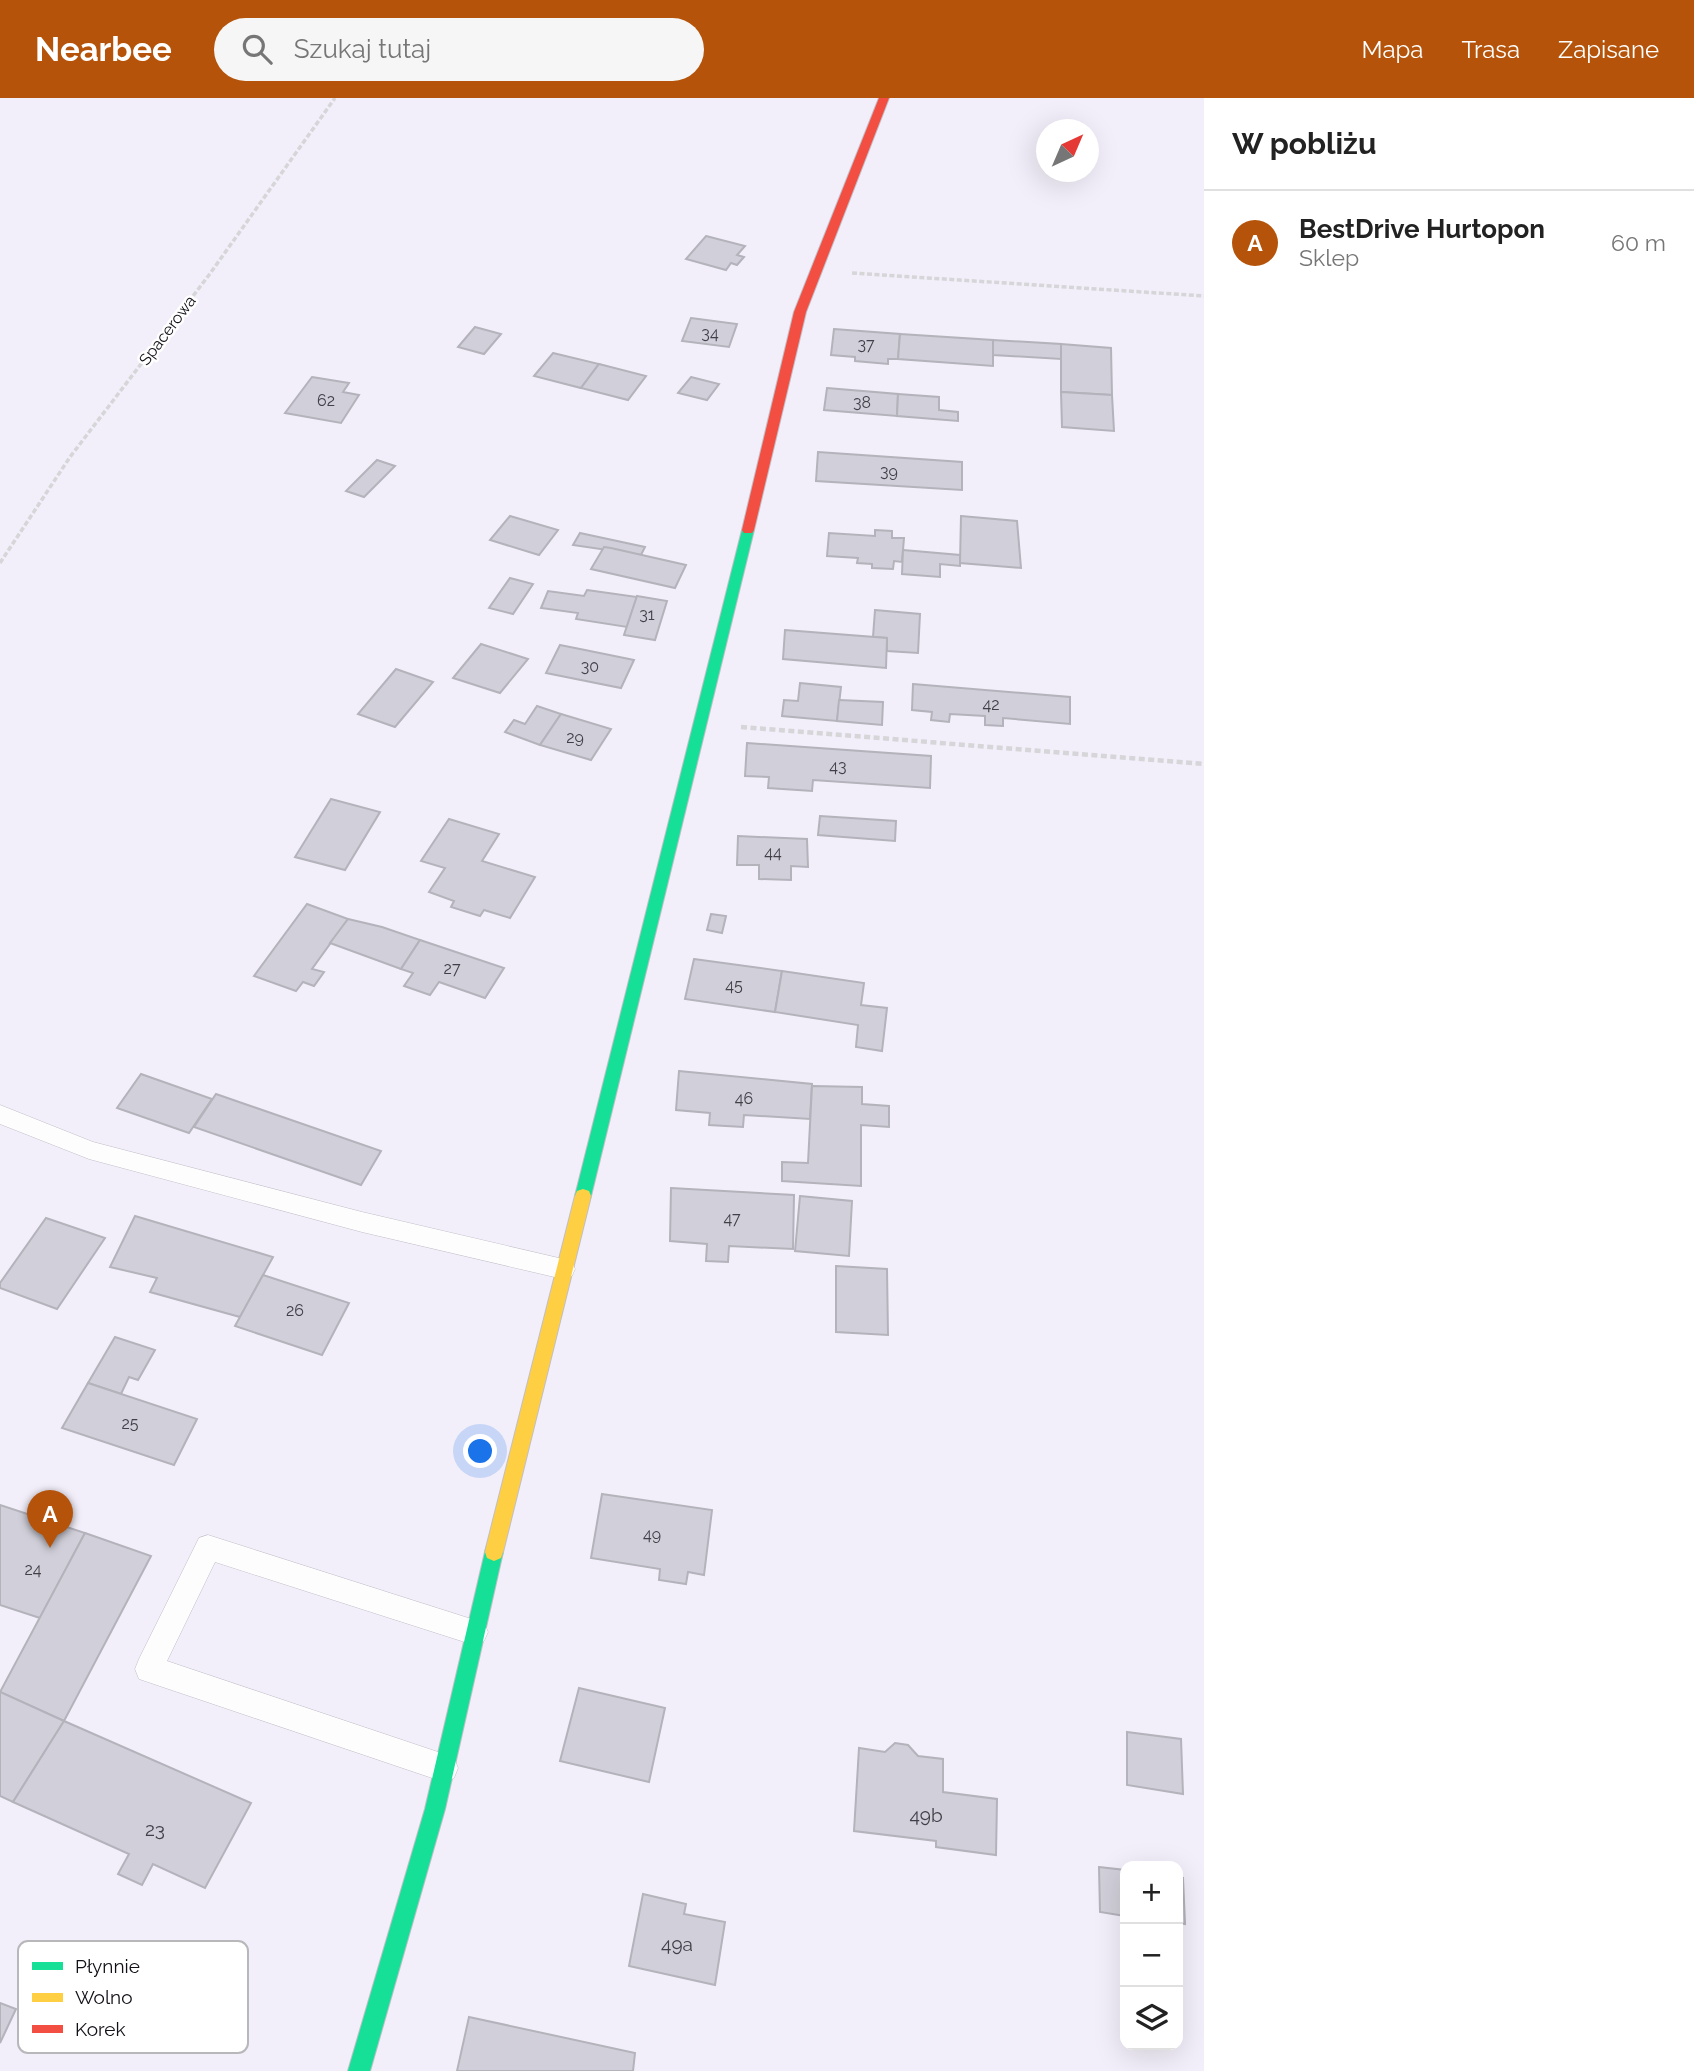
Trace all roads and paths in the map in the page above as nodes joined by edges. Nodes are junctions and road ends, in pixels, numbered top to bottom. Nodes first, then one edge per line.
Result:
1 (335, 98) edge
2 (884, 98) edge
3 (816, 271) junction
4 (1204, 296) edge
5 (0, 563) edge
6 (702, 723) junction
7 (1204, 764) edge
8 (0, 1114) edge
9 (564, 1269) junction
10 (474, 1632) junction
11 (444, 1768) junction
12 (359, 2071) edge

1 - 5 path, Spacerowa
2 - 3 street
3 - 4 path
3 - 6 street
6 - 7 path
6 - 9 street
8 - 9 lane
9 - 10 street
10 - 11 street
10 - 11 lane
11 - 12 street

